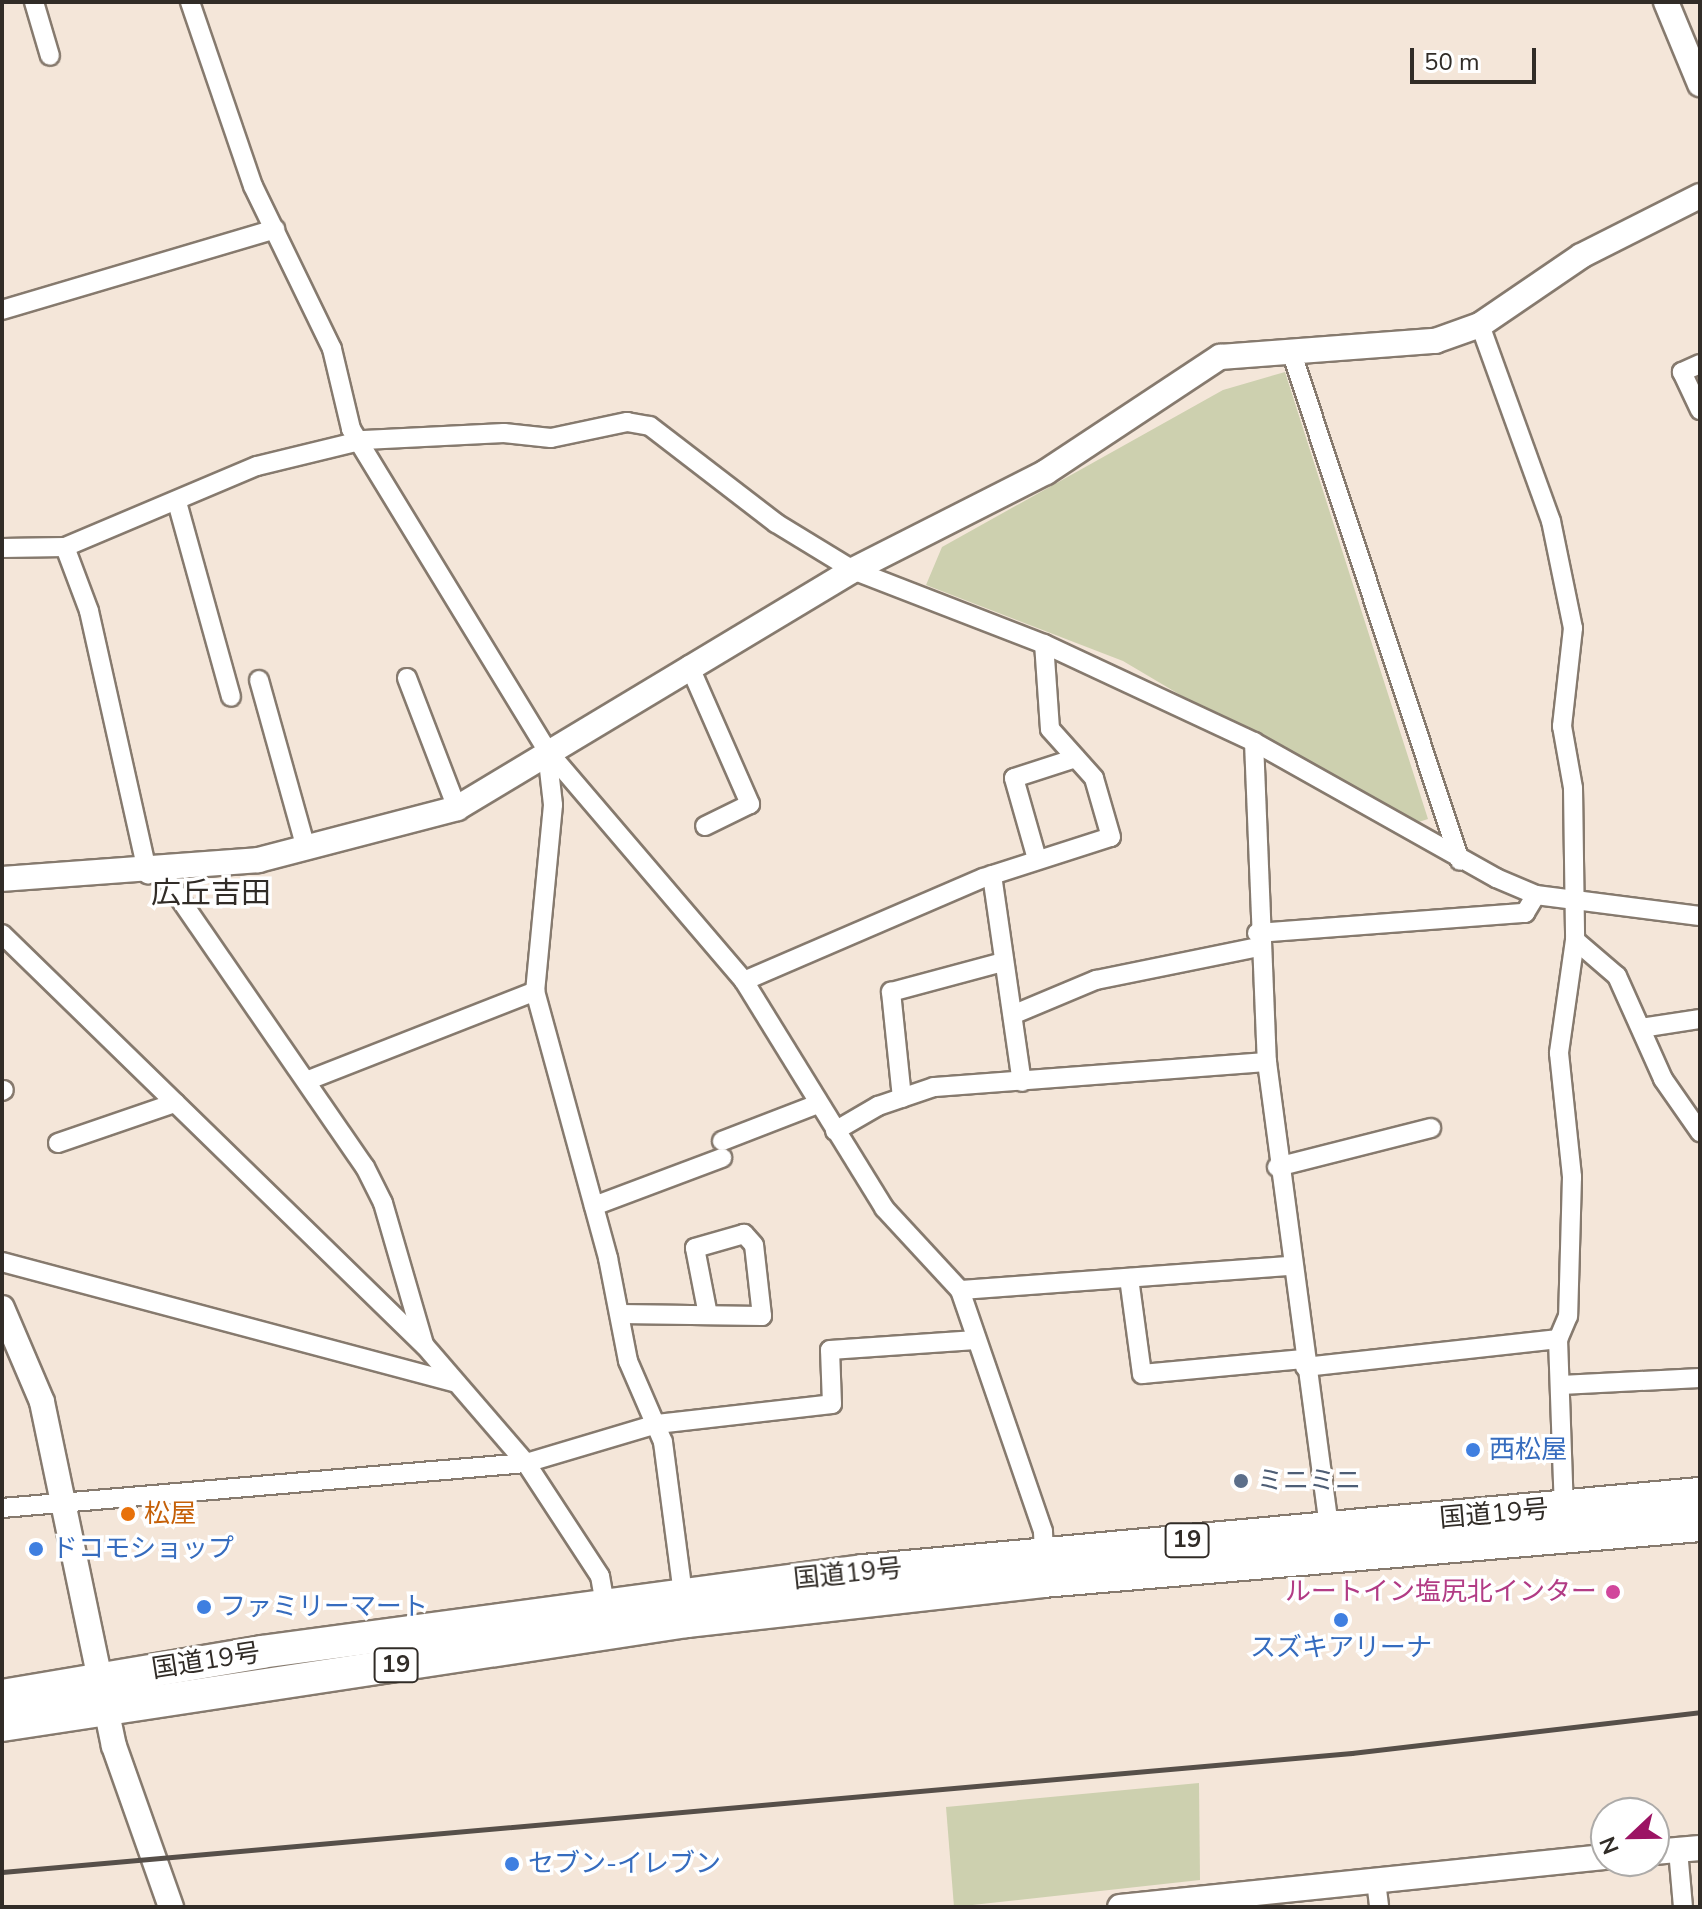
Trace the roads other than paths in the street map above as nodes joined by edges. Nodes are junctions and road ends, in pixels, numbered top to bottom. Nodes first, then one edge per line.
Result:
1 (34, 2) edge
2 (190, 2) edge
3 (1666, 2) edge
4 (50, 56) dead end
5 (1700, 84) edge
6 (1700, 196) edge
7 (275, 229) junction
8 (2, 310) edge
9 (1480, 325) junction
10 (1291, 351) junction
11 (1700, 364) edge
12 (1700, 410) edge
13 (364, 440) junction
14 (177, 502) junction
15 (65, 547) junction
16 (2, 548) edge
17 (853, 570) junction
18 (1044, 644) junction
19 (689, 665) junction
20 (407, 678) dead end
21 (259, 680) dead end
22 (231, 697) dead end
23 (1254, 742) junction
24 (546, 749) junction
25 (1076, 758) junction
26 (457, 808) junction
27 (705, 826) dead end
28 (306, 848) junction
29 (1037, 859) junction
30 (1460, 861) junction
31 (155, 873) junction
32 (992, 875) junction
33 (2, 879) edge
34 (1536, 895) junction
35 (1574, 895) junction
36 (1700, 916) edge
37 (2, 934) edge
38 (1258, 940) junction
39 (1575, 940) junction
40 (1003, 962) junction
41 (744, 981) junction
42 (535, 991) junction
43 (1017, 1013) junction
44 (1700, 1019) edge
45 (1641, 1028) junction
46 (1267, 1062) junction
47 (311, 1079) junction
48 (1022, 1082) junction
49 (902, 1098) junction
50 (175, 1103) junction
51 (818, 1104) junction
52 (1431, 1128) dead end
53 (835, 1131) junction
54 (1700, 1132) edge
55 (58, 1143) dead end
56 (1277, 1167) junction
57 (594, 1206) junction
58 (2, 1262) edge
59 (1289, 1266) junction
60 (1129, 1278) junction
61 (960, 1290) junction
62 (2, 1308) edge
63 (707, 1310) junction
64 (620, 1314) junction
65 (1558, 1339) junction
66 (976, 1340) junction
67 (425, 1346) junction
68 (1304, 1363) junction
69 (1700, 1378) edge
70 (453, 1382) junction
71 (1561, 1385) junction
72 (657, 1424) junction
73 (526, 1463) junction
74 (1700, 1494) edge
75 (65, 1505) junction
76 (2, 1508) edge
77 (1564, 1522) junction
78 (1700, 1525) edge
79 (1331, 1542) junction
80 (1044, 1567) junction
81 (605, 1603) junction
82 (685, 1607) junction
83 (103, 1694) junction
84 (2, 1696) edge
85 (2, 1725) edge
86 (1677, 1850) edge
87 (1590, 1859) edge
88 (1376, 1881) junction
89 (171, 1907) edge
90 (1120, 1907) edge
91 (1379, 1907) edge
92 (1683, 1907) edge

1 - 4 street
2 - 7 street
3 - 5 street
6 - 9 street
7 - 8 street
7 - 13 street
9 - 10 street
9 - 35 street
10 - 17 street
10 - 30 street
11 - 12 street
13 - 14 street
13 - 17 street
13 - 24 street
14 - 15 street
14 - 22 street
15 - 16 street
15 - 31 street
17 - 18 street
17 - 19 street
18 - 23 street
18 - 25 street
19 - 24 street
19 - 27 street
20 - 26 street
21 - 28 street
23 - 30 street
23 - 38 street
24 - 26 street
24 - 41 street
24 - 42 street
25 - 29 street
25 - 29 street
26 - 28 street
28 - 31 street
29 - 32 street
30 - 34 street
31 - 33 street
31 - 47 street
32 - 40 street
32 - 41 street
34 - 35 street
34 - 38 street
35 - 36 street
35 - 39 street
37 - 50 street
38 - 43 street
38 - 46 street
39 - 45 street
39 - 65 street
40 - 43 street
40 - 49 street
41 - 51 street
42 - 47 street
42 - 57 street
43 - 48 street
44 - 45 street
45 - 54 street
46 - 48 street
46 - 56 street
47 - 67 street
48 - 49 street
49 - 53 street
50 - 55 street
50 - 67 street
51 - 53 street
51 - 57 street
52 - 56 street
53 - 61 street
56 - 59 street
57 - 64 street
58 - 70 street
59 - 60 street
59 - 68 street
60 - 61 street
60 - 68 street
61 - 66 street
62 - 75 street
63 - 63 street
63 - 64 street
64 - 72 street
65 - 68 street
65 - 71 street
66 - 72 street
66 - 80 street
67 - 70 street
68 - 79 street
69 - 71 street
70 - 73 street
71 - 77 street
72 - 73 street
72 - 82 street
73 - 75 street
73 - 81 street
74 - 77 highway, 国道19号 / 19
75 - 76 street
75 - 83 street
77 - 78 highway, 国道19号 / 19
77 - 79 highway, 国道19号 / 19
79 - 80 highway, 国道19号 / 19
80 - 82 highway, 国道19号 / 19
81 - 82 highway, 国道19号 / 19
81 - 83 highway, 国道19号 / 19
82 - 83 highway, 国道19号 / 19
83 - 84 highway, 国道19号 / 19
83 - 85 highway, 国道19号 / 19
83 - 89 street
86 - 92 street
87 - 88 street
88 - 90 street
88 - 91 street

